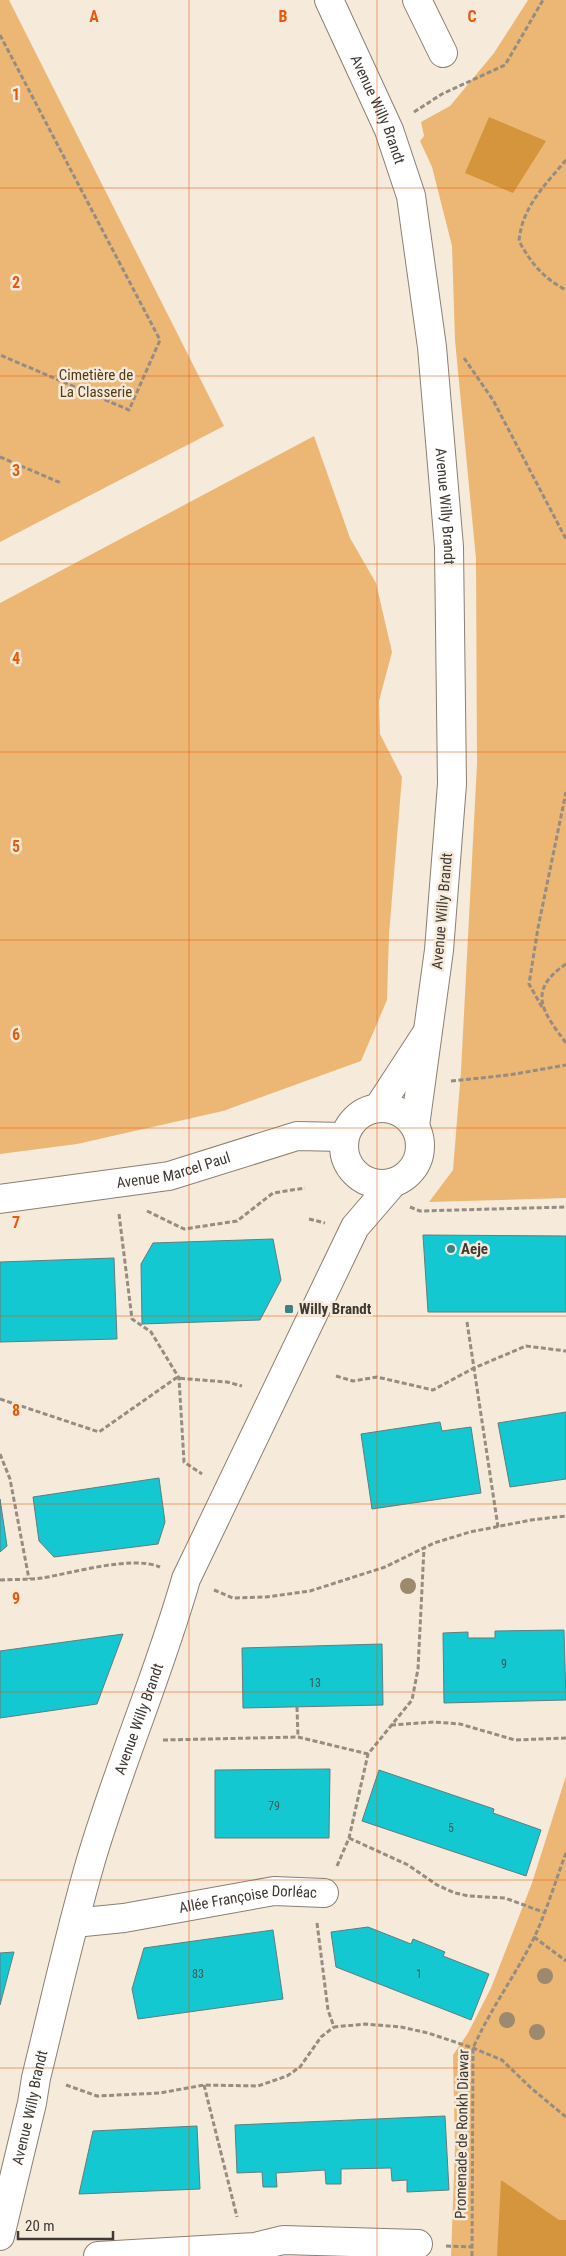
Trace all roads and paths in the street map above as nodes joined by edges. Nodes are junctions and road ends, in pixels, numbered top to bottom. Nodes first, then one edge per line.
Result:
1 (329, 0) edge
2 (417, 0) edge
3 (543, 0) edge
4 (0, 35) edge
5 (444, 53) dead end
6 (389, 130) junction
7 (566, 160) edge
8 (566, 290) edge
9 (432, 347) junction
10 (0, 355) edge
11 (0, 458) edge
12 (61, 483) dead end
13 (566, 539) edge
14 (566, 792) edge
15 (566, 964) edge
16 (542, 1007) junction
17 (429, 1031) junction
18 (566, 1043) edge
19 (566, 1065) edge
20 (450, 1081) dead end
21 (378, 1108) junction
22 (415, 1126) junction
23 (344, 1137) junction
24 (359, 1178) junction
25 (392, 1184) junction
26 (305, 1188) dead end
27 (0, 1199) edge
28 (410, 1207) dead end
29 (566, 1208) edge
30 (144, 1210) dead end
31 (128, 1212) dead end
32 (119, 1213) junction
33 (110, 1214) dead end
34 (355, 1227) junction
35 (467, 1322) dead end
36 (566, 1351) edge
37 (474, 1368) junction
38 (336, 1376) dead end
39 (179, 1378) junction
40 (242, 1386) dead end
41 (0, 1399) edge
42 (0, 1454) edge
43 (202, 1474) dead end
44 (566, 1516) edge
45 (498, 1526) junction
46 (424, 1548) junction
47 (29, 1579) junction
48 (186, 1579) junction
49 (0, 1580) edge
50 (297, 1707) dead end
51 (390, 1725) junction
52 (298, 1738) junction
53 (566, 1738) edge
54 (131, 1741) junction
55 (368, 1754) junction
56 (349, 1838) junction
57 (566, 1853) edge
58 (324, 1893) junction
59 (543, 1912) junction
60 (74, 1923) junction
61 (534, 1937) junction
62 (566, 1961) edge
63 (334, 2026) junction
64 (473, 2048) junction
65 (36, 2078) junction
66 (204, 2085) junction
67 (566, 2117) edge
68 (0, 2236) edge
69 (418, 2244) dead end
70 (245, 2247) junction
71 (98, 2256) edge
72 (472, 2256) edge

1 - 6 street, Avenue Willy Brandt
2 - 5 street
3 - 6 path
4 - 10 path
6 - 9 street, Avenue Willy Brandt
7 - 8 path
9 - 13 path
9 - 17 street, Avenue Willy Brandt
11 - 12 path
14 - 16 path
15 - 16 path
16 - 18 path
17 - 21 street, Avenue Willy Brandt
17 - 22 street, Avenue Willy Brandt
19 - 20 path
21 - 22 street
21 - 23 street
22 - 25 street, Avenue Willy Brandt
23 - 24 street
23 - 27 street, Avenue Marcel Paul
24 - 25 street
24 - 34 street, Avenue Willy Brandt
25 - 34 street, Avenue Willy Brandt
26 - 30 path
28 - 29 path
31 - 32 path
32 - 33 path
32 - 39 path
34 - 48 street, Avenue Willy Brandt
35 - 37 path
36 - 37 path
37 - 38 path
37 - 45 path
39 - 40 path
39 - 41 path
39 - 43 path
42 - 47 path
44 - 45 path
45 - 46 path
46 - 48 path
46 - 51 path, Allée Françoise Dorléac
47 - 48 path
47 - 49 path
48 - 54 street, Avenue Willy Brandt
50 - 52 path
51 - 53 path
51 - 55 path, Allée Françoise Dorléac
52 - 54 path
52 - 55 path
54 - 60 street, Avenue Willy Brandt
55 - 56 path, Allée Françoise Dorléac
56 - 58 path, Allée Françoise Dorléac
56 - 59 path
57 - 59 path, Promenade de Ronkh Diawar
58 - 60 street, Allée Françoise Dorléac
58 - 63 path
59 - 61 path, Promenade de Ronkh Diawar
60 - 65 street, Avenue Willy Brandt
61 - 62 path
61 - 64 path, Promenade de Ronkh Diawar
63 - 64 path
63 - 66 path
64 - 67 path
64 - 72 path, Promenade de Ronkh Diawar
65 - 66 path
65 - 68 street, Avenue Willy Brandt
66 - 70 path
69 - 70 street
70 - 71 street

